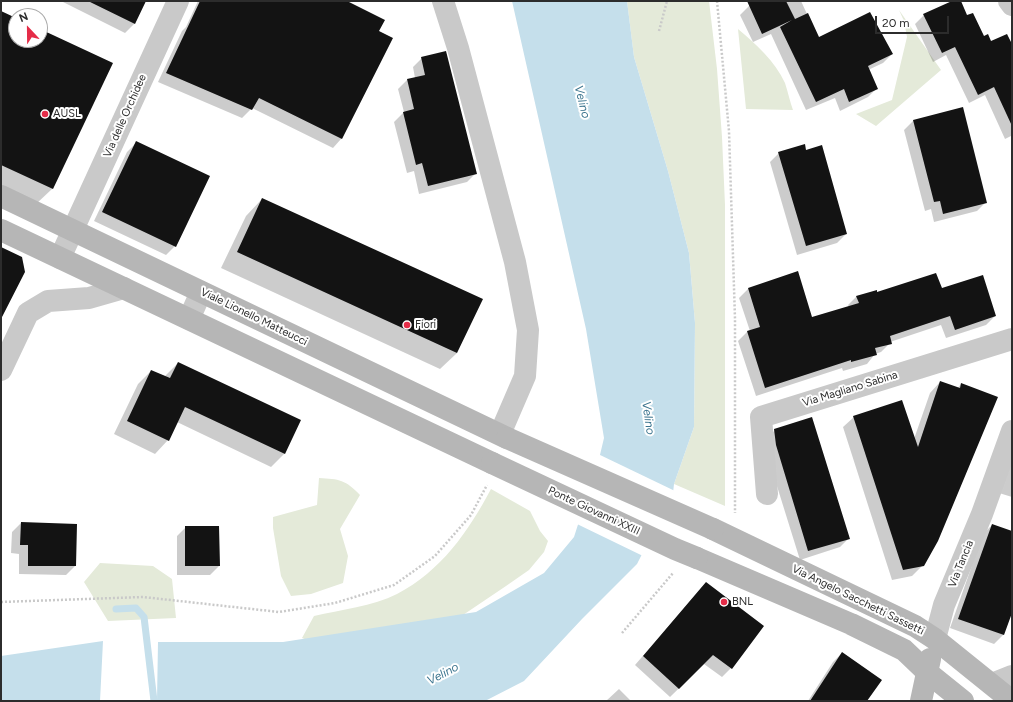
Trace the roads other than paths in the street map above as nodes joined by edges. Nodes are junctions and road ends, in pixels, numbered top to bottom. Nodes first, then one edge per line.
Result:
1 (178, 1) edge
2 (443, 1) edge
3 (1009, 1) edge
4 (1012, 5) edge
5 (1, 196) edge
6 (1, 230) edge
7 (73, 230) junction
8 (60, 258) junction
9 (124, 288) junction
10 (201, 292) junction
11 (189, 319) junction
12 (1012, 339) edge
13 (1, 370) edge
14 (1012, 431) edge
15 (503, 436) junction
16 (767, 494) dead end
17 (935, 639) junction
18 (927, 672) junction
19 (1012, 676) edge
20 (992, 684) junction
21 (921, 701) edge
22 (963, 701) edge
23 (1012, 701) edge

1 - 7 street, Via delle Orchidee
2 - 15 street
3 - 4 street
5 - 7 main road, Viale Lionello Matteucci
6 - 8 main road
7 - 8 street, Via delle Orchidee
7 - 10 main road, Viale Lionello Matteucci
8 - 9 main road
9 - 11 main road
9 - 13 street
10 - 11 street
10 - 15 main road, Viale Lionello Matteucci
11 - 18 main road, Ponte Giovanni XXIII, bridge
12 - 16 street, Via Magliano Sabina
14 - 17 street, Via Tancia
15 - 17 main road, Via Angelo Sacchetti Sassetti, bridge
17 - 18 main road, Via Tancia
17 - 20 main road, Via Angelo Sacchetti Sassetti
18 - 21 main road, Via Tancia
18 - 22 main road
19 - 20 street
20 - 23 main road, Via Angelo Sacchetti Sassetti

